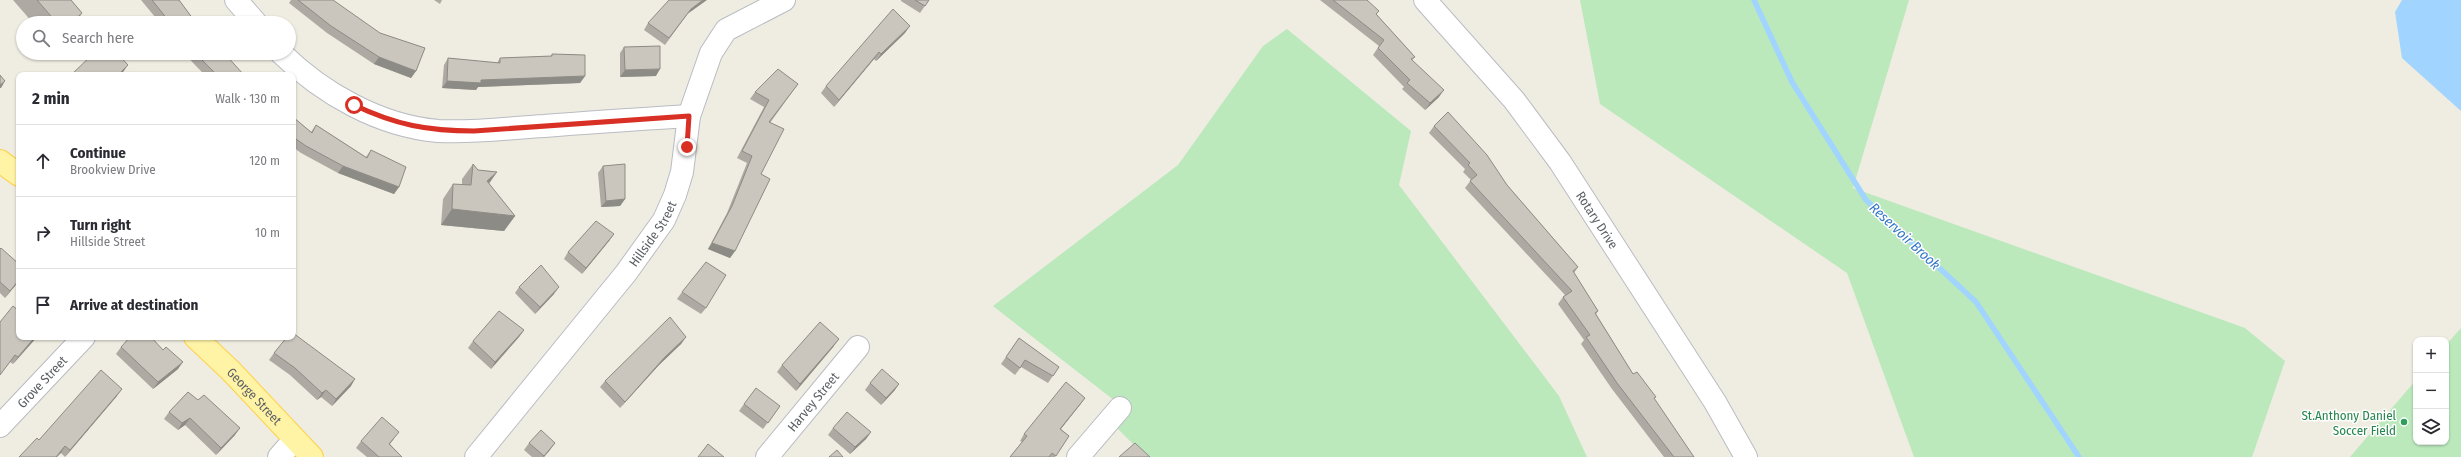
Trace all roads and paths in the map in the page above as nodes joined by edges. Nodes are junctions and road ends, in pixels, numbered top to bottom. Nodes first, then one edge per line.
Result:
1 (236, 0) edge
2 (784, 0) edge
3 (1425, 0) edge
4 (250, 16) edge
5 (290, 60) edge
6 (689, 116) junction
7 (0, 161) edge
8 (16, 173) edge
9 (81, 340) edge
10 (198, 340) edge
11 (858, 347) dead end
12 (1120, 408) dead end
13 (0, 426) edge
14 (294, 440) junction
15 (279, 457) edge
16 (312, 457) edge
17 (476, 457) edge
18 (767, 457) edge
19 (1078, 457) edge
20 (1746, 457) edge

1 - 4 street
2 - 6 street, Hillside Street
3 - 20 street, Rotary Drive
5 - 6 street
6 - 17 street, Hillside Street
7 - 8 main road
9 - 13 street, Grove Street
10 - 14 main road, George Street
11 - 18 street, Harvey Street
12 - 19 street
14 - 15 street
14 - 16 main road, George Street

